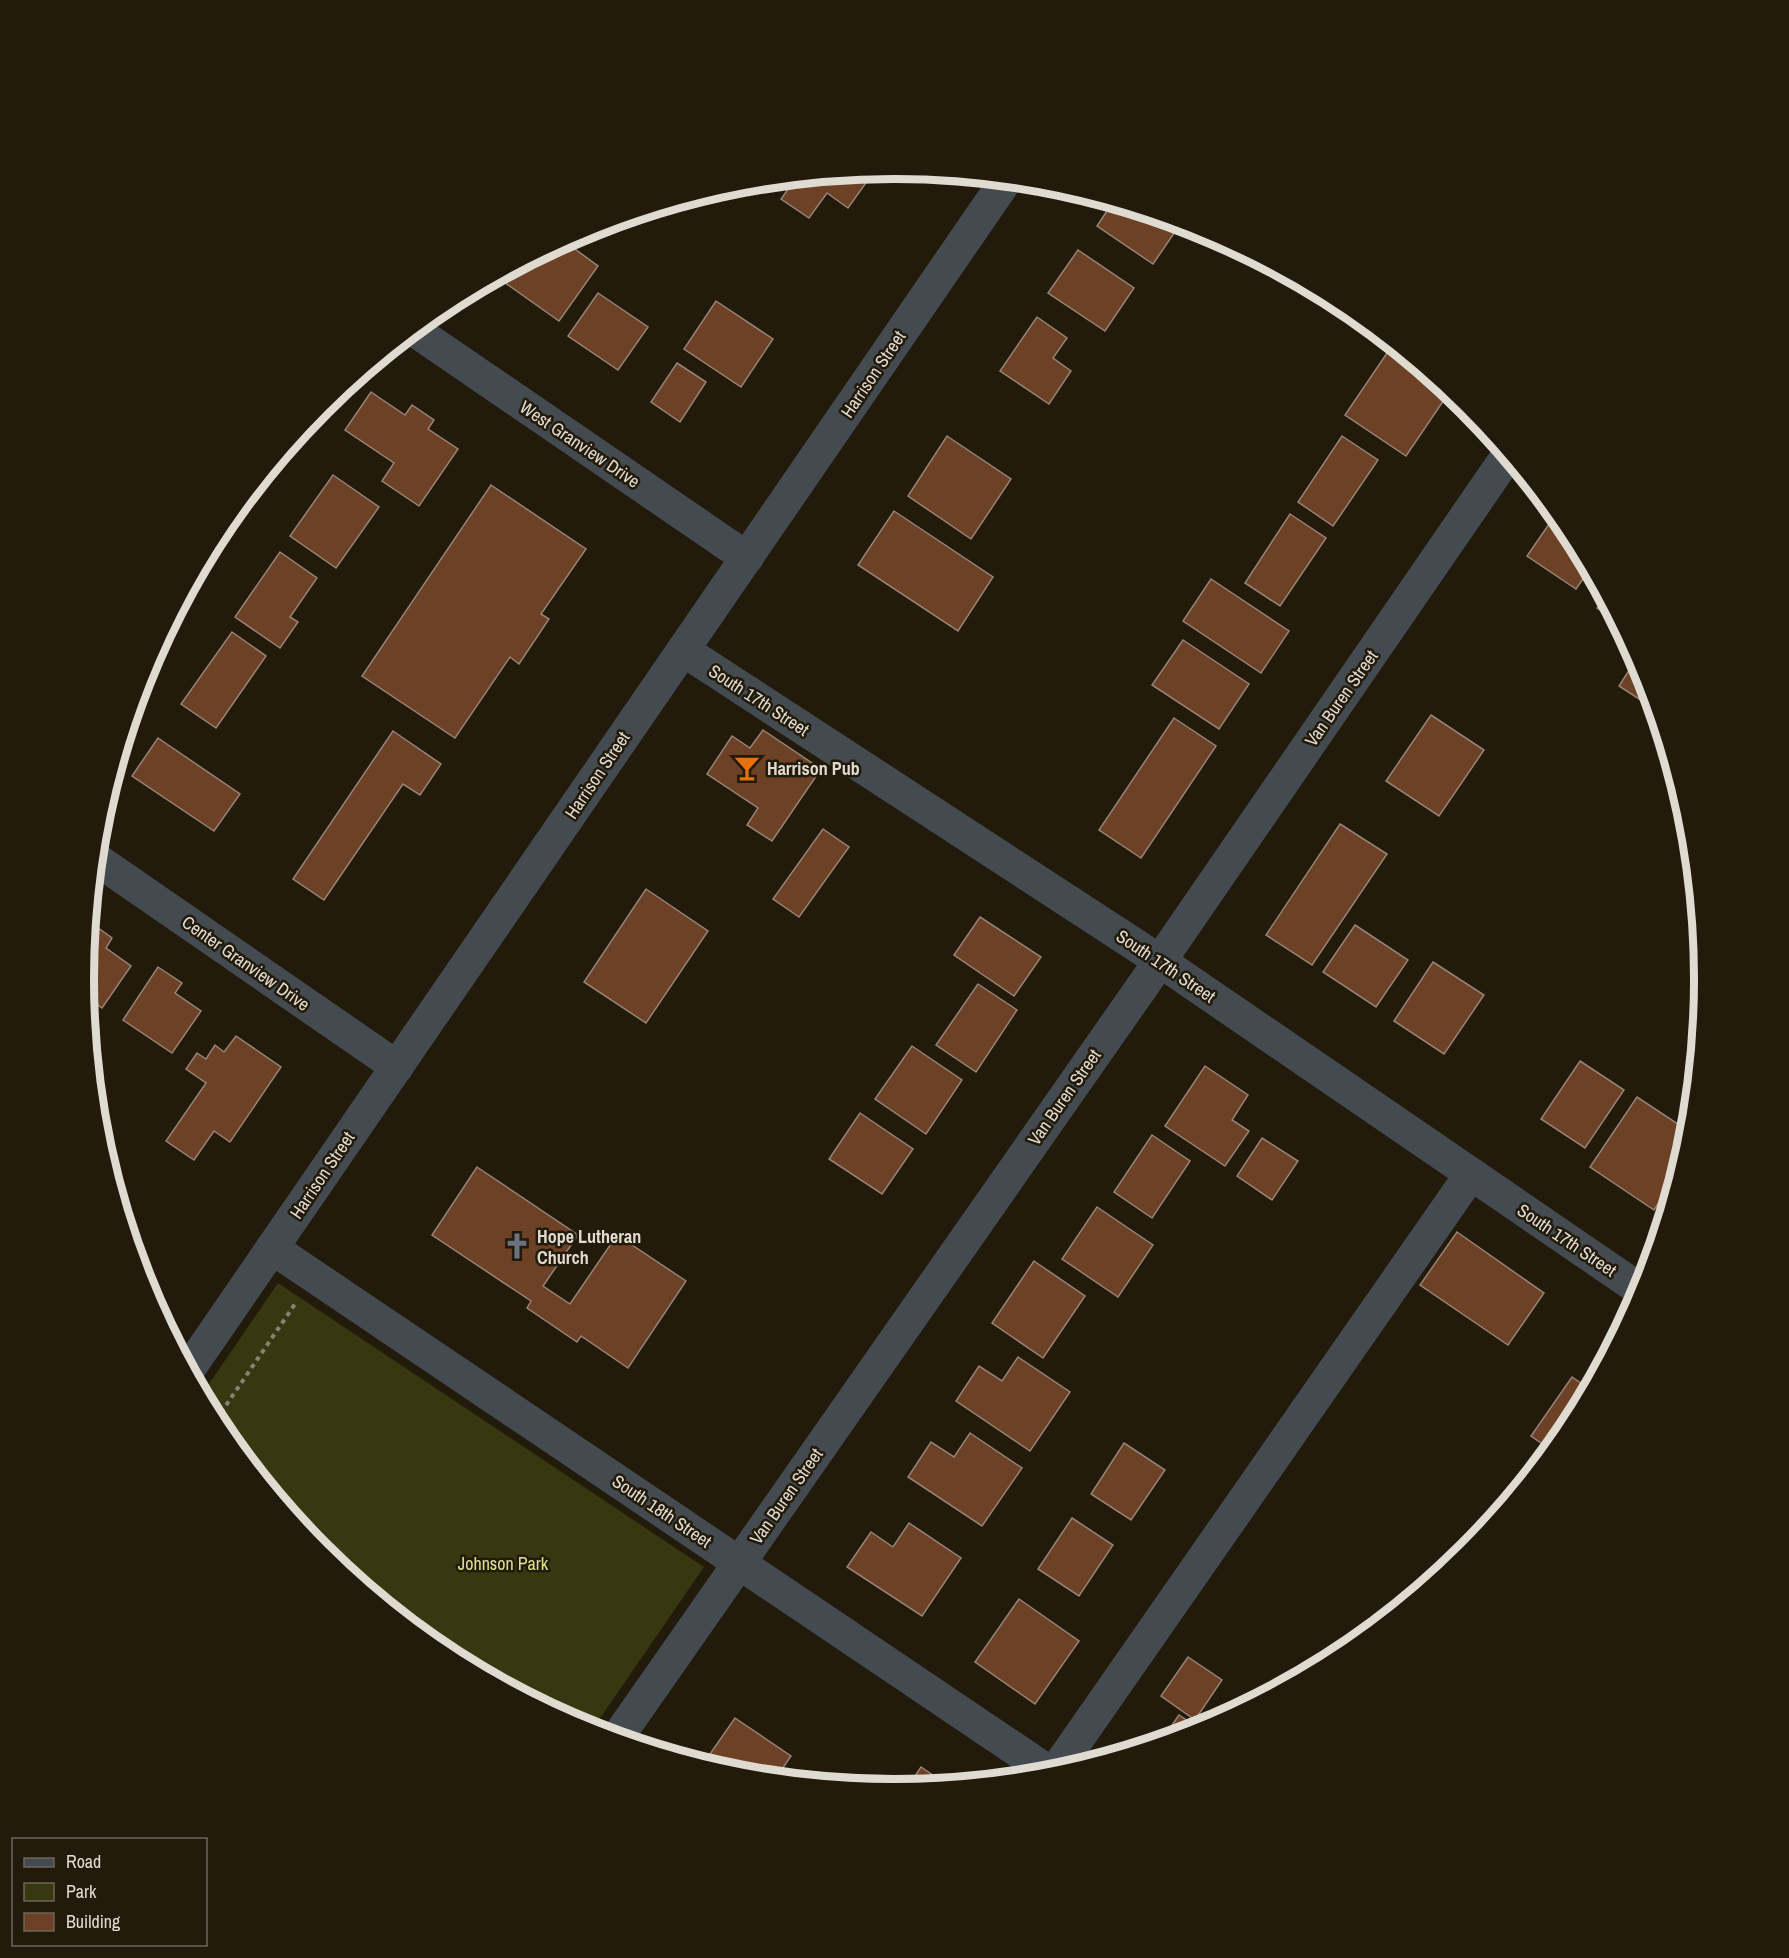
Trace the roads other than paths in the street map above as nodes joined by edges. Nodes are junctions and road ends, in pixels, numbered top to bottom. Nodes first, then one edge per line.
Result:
1 (1002, 186) edge
2 (421, 335) edge
3 (1504, 461) edge
4 (747, 558) junction
5 (683, 650) junction
6 (103, 864) edge
7 (1160, 961) junction
8 (397, 1067) junction
9 (1471, 1174) junction
10 (272, 1248) junction
11 (1634, 1285) edge
12 (194, 1363) edge
13 (739, 1563) junction
14 (622, 1731) edge
15 (1062, 1761) edge
16 (1041, 1766) edge

1 - 4 street, Harrison Street
2 - 4 street, West Granview Drive
3 - 7 street, Van Buren Street
4 - 5 street, Harrison Street
5 - 7 street, South 17th Street
5 - 8 street, Harrison Street
6 - 8 street, Center Granview Drive
7 - 9 street, South 17th Street
7 - 13 street, Van Buren Street
8 - 10 street, Harrison Street
9 - 11 street, South 17th Street
9 - 15 street
10 - 12 street, Harrison Street
10 - 13 street, South 18th Street
13 - 14 street, Van Buren Street
13 - 16 street, South 18th Street

